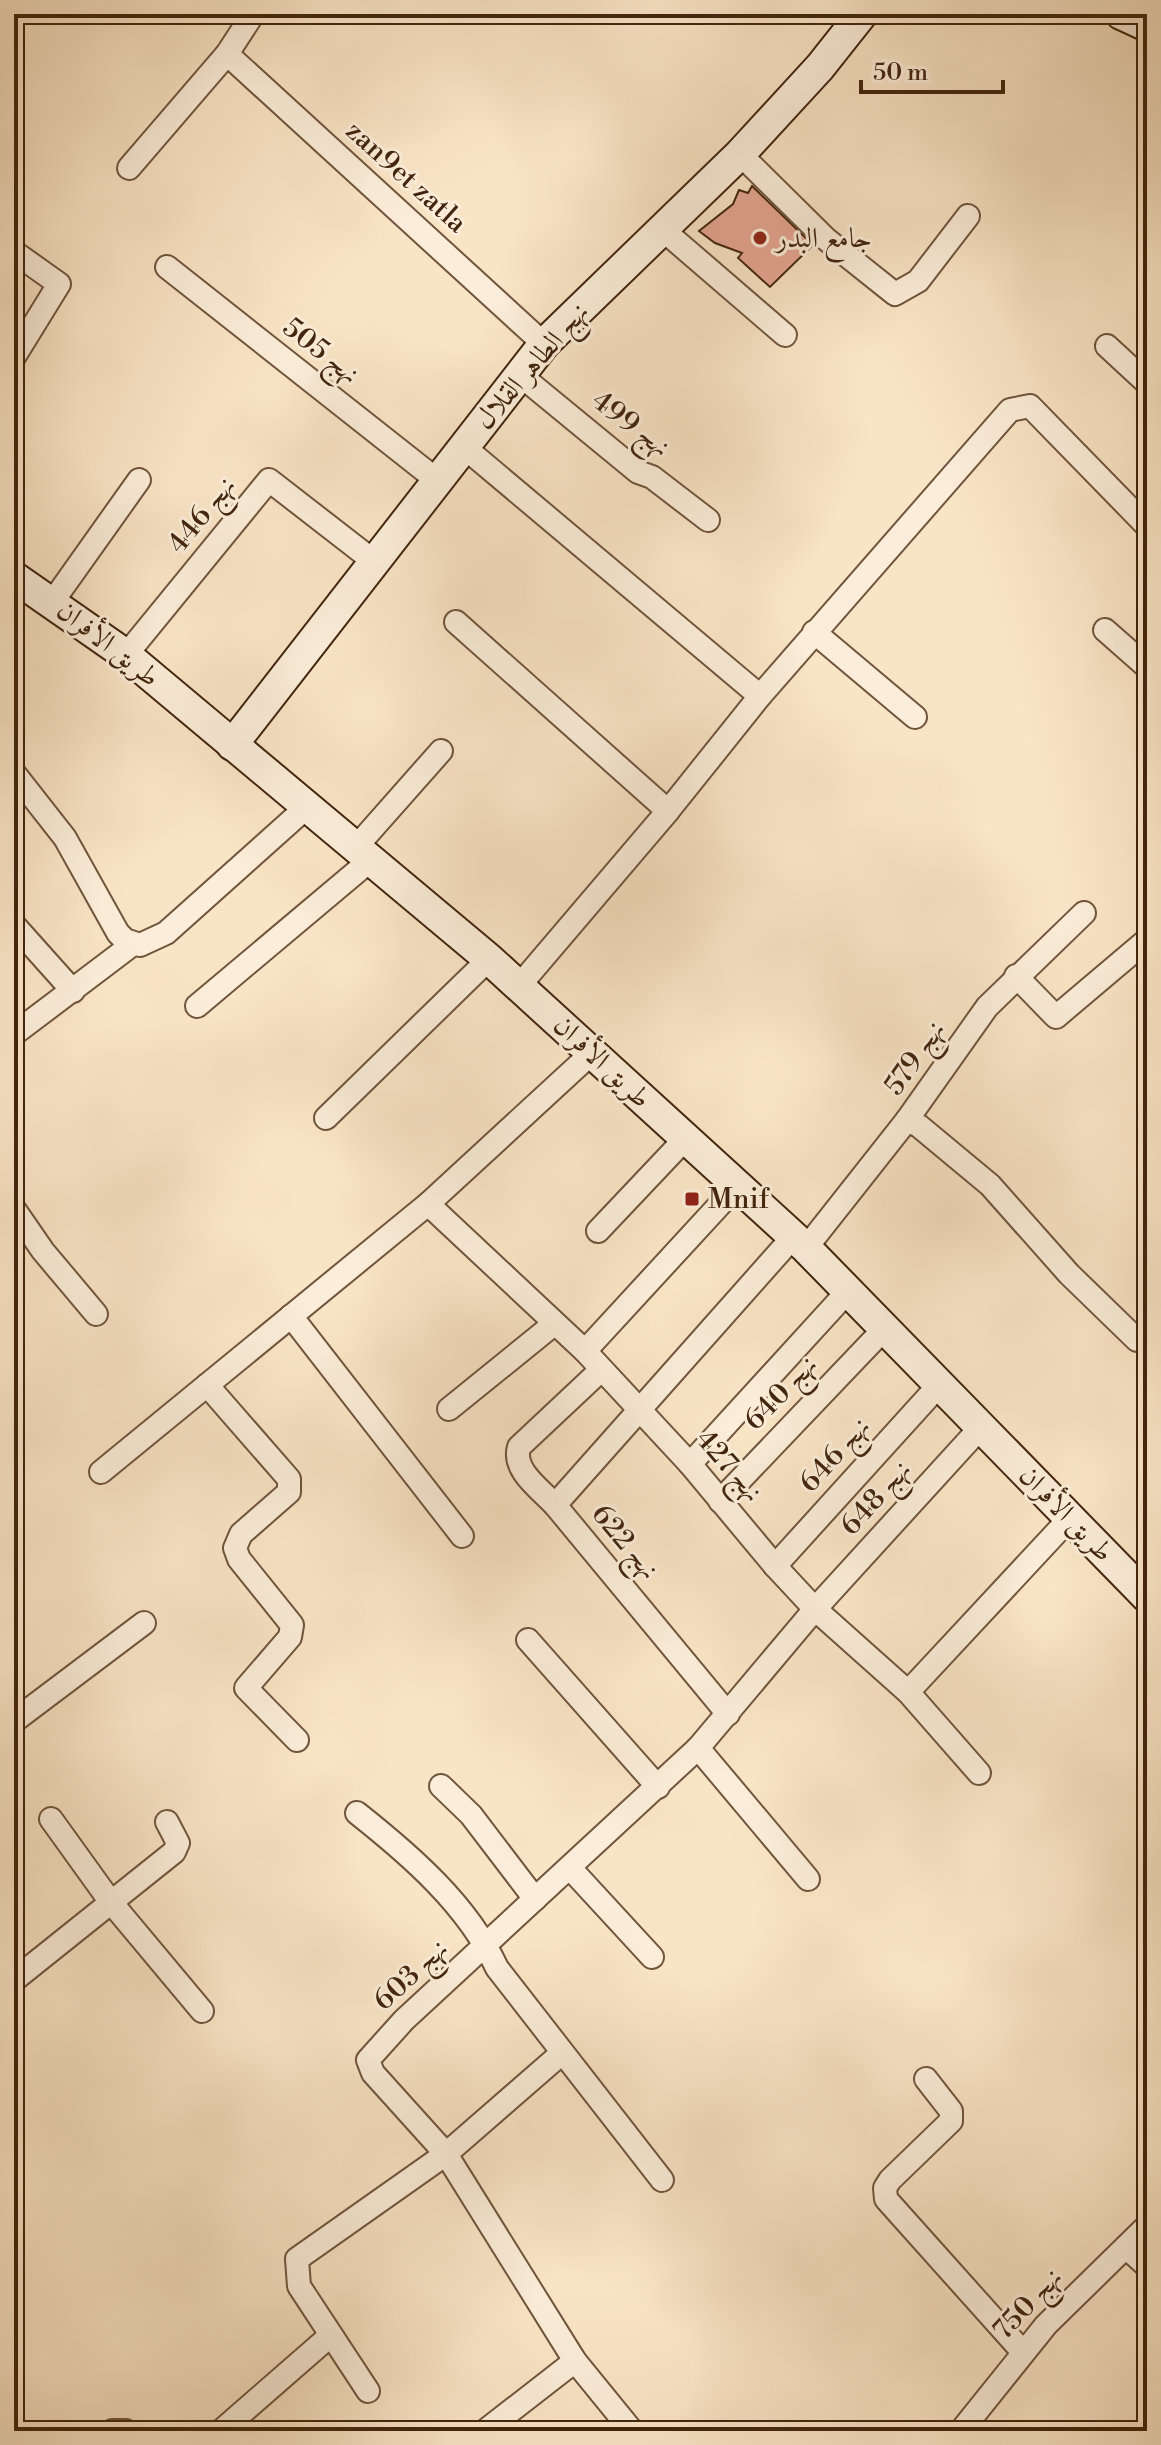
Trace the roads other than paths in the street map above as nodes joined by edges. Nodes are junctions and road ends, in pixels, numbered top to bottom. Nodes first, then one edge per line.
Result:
1 (253, 14) edge
2 (862, 14) edge
3 (1121, 14) edge
4 (1147, 26) edge
5 (227, 54) junction
6 (740, 154) junction
7 (129, 168) dead end
8 (968, 216) dead end
9 (662, 229) junction
10 (14, 252) edge
11 (167, 267) dead end
12 (785, 335) dead end
13 (544, 344) junction
14 (1107, 346) dead end
15 (14, 357) edge
16 (520, 375) junction
17 (1147, 383) edge
18 (464, 447) junction
19 (139, 480) dead end
20 (438, 481) junction
21 (708, 520) dead end
22 (1147, 526) edge
23 (376, 563) junction
24 (14, 577) edge
25 (53, 601) junction
26 (456, 622) dead end
27 (1105, 630) dead end
28 (814, 632) junction
29 (126, 655) junction
30 (1147, 667) edge
31 (760, 696) junction
32 (915, 717) dead end
33 (232, 745) junction
34 (441, 751) dead end
35 (14, 773) edge
36 (309, 805) junction
37 (668, 811) junction
38 (365, 852) junction
39 (1084, 913) dead end
40 (14, 925) edge
41 (1147, 940) edge
42 (133, 944) junction
43 (489, 959) junction
44 (1016, 976) junction
45 (519, 986) junction
46 (73, 991) junction
47 (197, 1006) dead end
48 (14, 1034) edge
49 (593, 1052) junction
50 (326, 1118) dead end
51 (907, 1120) junction
52 (685, 1139) junction
53 (736, 1187) junction
54 (428, 1204) junction
55 (14, 1209) edge
56 (598, 1231) dead end
57 (800, 1242) junction
58 (849, 1290) junction
59 (96, 1314) dead end
60 (291, 1316) junction
61 (554, 1324) junction
62 (886, 1327) junction
63 (1147, 1330) edge
64 (585, 1351) junction
65 (601, 1370) junction
66 (940, 1384) junction
67 (207, 1385) junction
68 (449, 1409) dead end
69 (639, 1412) junction
70 (981, 1427) junction
71 (690, 1464) junction
72 (101, 1472) dead end
73 (720, 1501) junction
74 (555, 1505) junction
75 (1070, 1518) junction
76 (462, 1536) dead end
77 (775, 1566) junction
78 (1147, 1597) edge
79 (815, 1609) junction
80 (144, 1623) dead end
81 (528, 1640) dead end
82 (908, 1692) junction
83 (728, 1714) junction
84 (14, 1721) edge
85 (297, 1740) dead end
86 (698, 1748) junction
87 (979, 1773) dead end
88 (441, 1786) dead end
89 (658, 1787) junction
90 (357, 1813) dead end
91 (51, 1819) dead end
92 (167, 1822) dead end
93 (570, 1868) junction
94 (808, 1879) dead end
95 (535, 1899) junction
96 (110, 1901) junction
97 (487, 1945) junction
98 (652, 1957) dead end
99 (14, 1980) edge
100 (202, 2011) dead end
101 (562, 2053) junction
102 (926, 2079) dead end
103 (446, 2154) junction
104 (662, 2180) dead end
105 (1147, 2226) edge
106 (1126, 2247) junction
107 (1147, 2266) edge
108 (331, 2335) junction
109 (1022, 2351) junction
110 (575, 2361) junction
111 (368, 2391) dead end
112 (112, 2431) edge
113 (126, 2431) edge
114 (221, 2431) edge
115 (485, 2431) edge
116 (632, 2431) edge
117 (961, 2431) edge

1 - 5 street
2 - 6 main road, نهج الطاهر القلال
3 - 4 main road
5 - 7 street
5 - 13 street, zan9et zatla
6 - 8 street
6 - 9 main road, نهج الطاهر القلال
9 - 12 street
9 - 13 main road, نهج الطاهر القلال
10 - 15 street
11 - 20 street, نهج 505
13 - 16 main road, نهج الطاهر القلال
14 - 17 street
16 - 18 main road, نهج الطاهر القلال
16 - 21 street, نهج 499
18 - 20 main road, نهج الطاهر القلال
18 - 31 street
19 - 25 street
20 - 23 main road, نهج الطاهر القلال
22 - 28 street
23 - 29 street, نهج 446
23 - 33 main road, نهج الطاهر القلال
24 - 25 main road, طريق الأفران
25 - 29 main road, طريق الأفران
26 - 37 street
27 - 30 street
28 - 31 street
28 - 32 street
29 - 33 main road, طريق الأفران
31 - 37 street
33 - 36 main road, طريق الأفران
34 - 38 street
35 - 42 street
36 - 38 main road, طريق الأفران
36 - 42 street
37 - 45 street
38 - 43 main road, طريق الأفران
38 - 47 street
39 - 44 street, نهج 579
40 - 46 street
41 - 44 street
42 - 46 street
43 - 45 main road, طريق الأفران
43 - 50 street
44 - 51 street, نهج 579
45 - 49 main road, طريق الأفران
46 - 48 street
49 - 52 main road, طريق الأفران
49 - 54 street
51 - 57 street, نهج 579
51 - 63 street
52 - 53 main road, طريق الأفران
52 - 56 street
53 - 57 main road, طريق الأفران
53 - 64 street
54 - 60 street
54 - 61 street, نهج 427
55 - 59 street
57 - 58 main road, طريق الأفران
57 - 69 street, نهج 579
58 - 62 main road, طريق الأفران
58 - 71 street
60 - 67 street
60 - 76 street
61 - 64 street, نهج 427
61 - 68 street
62 - 66 main road, طريق الأفران
62 - 73 street, نهج 640
64 - 65 street, نهج 427
65 - 69 street, نهج 427
65 - 74 street
66 - 70 main road, طريق الأفران
66 - 77 street, نهج 646
67 - 72 street
67 - 85 street
69 - 71 street, نهج 427
69 - 74 street, نهج 622
70 - 75 main road, طريق الأفران
70 - 79 street, نهج 648
71 - 73 street, نهج 427
73 - 77 street, نهج 427
74 - 83 street, نهج 622
75 - 78 main road, طريق الأفران
75 - 82 street
77 - 79 street, نهج 427
79 - 82 street, نهج 427
79 - 83 street, نهج 603
80 - 84 street
81 - 89 street
82 - 87 street, نهج 427
83 - 86 street, نهج 603
86 - 89 street, نهج 603
86 - 94 street
88 - 95 street
89 - 93 street, نهج 603
90 - 97 street
91 - 96 street
92 - 96 street
93 - 95 street, نهج 603
93 - 98 street
95 - 97 street, نهج 603
96 - 99 street
96 - 100 street
97 - 101 street
97 - 103 street, نهج 603
101 - 103 street
101 - 104 street
102 - 109 street
103 - 108 street
103 - 110 street, نهج 603
105 - 106 street, نهج 750
106 - 107 street
106 - 109 street, نهج 750
108 - 111 street
108 - 114 street
109 - 117 street, نهج 750
110 - 115 street
110 - 116 street, نهج 603
112 - 113 street

